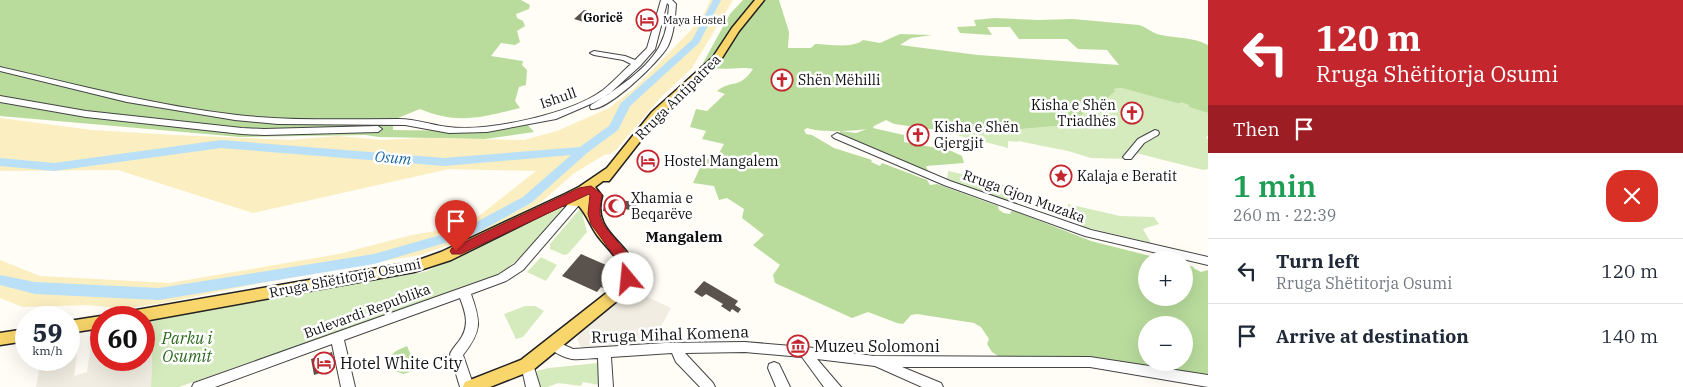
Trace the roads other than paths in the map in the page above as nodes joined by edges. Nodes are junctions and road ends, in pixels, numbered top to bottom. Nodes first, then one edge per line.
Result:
1 (665, 0) edge
2 (760, 0) edge
3 (594, 53) dead end
4 (637, 64) junction
5 (0, 69) edge
6 (0, 99) edge
7 (539, 120) junction
8 (438, 129) junction
9 (1155, 133) dead end
10 (837, 136) dead end
11 (1128, 157) dead end
12 (584, 200) junction
13 (1208, 261) edge
14 (464, 292) junction
15 (155, 313) edge
16 (15, 336) edge
17 (337, 337) junction
18 (0, 339) edge
19 (553, 344) junction
20 (676, 348) junction
21 (604, 353) junction
22 (806, 353) junction
23 (874, 361) junction
24 (527, 365) junction
25 (774, 368) dead end
26 (1208, 380) edge
27 (473, 386) edge
28 (199, 387) edge
29 (348, 387) edge
30 (533, 387) edge
31 (606, 387) edge
32 (708, 387) edge
33 (782, 387) edge
34 (834, 387) edge
35 (936, 387) edge

1 - 4 street, Ishull
1 - 7 street
2 - 12 main road, Rruga Antipatrea
3 - 4 street
4 - 7 street, Ishull
5 - 8 street, Ishull
6 - 8 street
7 - 8 street, Ishull
9 - 11 street
10 - 13 street, Rruga Gjon Muzaka
12 - 14 street, Bulevardi Republika
12 - 15 main road, Rruga Shëtitorja Osumi
12 - 19 main road
14 - 17 street, Bulevardi Republika
14 - 27 street
16 - 18 main road
17 - 28 street, Bulevardi Republika
17 - 29 street
19 - 21 street, Rruga Mihal Komena
19 - 24 main road
20 - 21 street, Rruga Mihal Komena
20 - 22 street, Rruga Mihal Komena
20 - 32 street
21 - 31 street
22 - 23 street, Rruga Mihal Komena
22 - 34 street
23 - 26 street, Rruga Mihal Komena
23 - 35 street
24 - 27 main road
24 - 30 street
25 - 33 street

